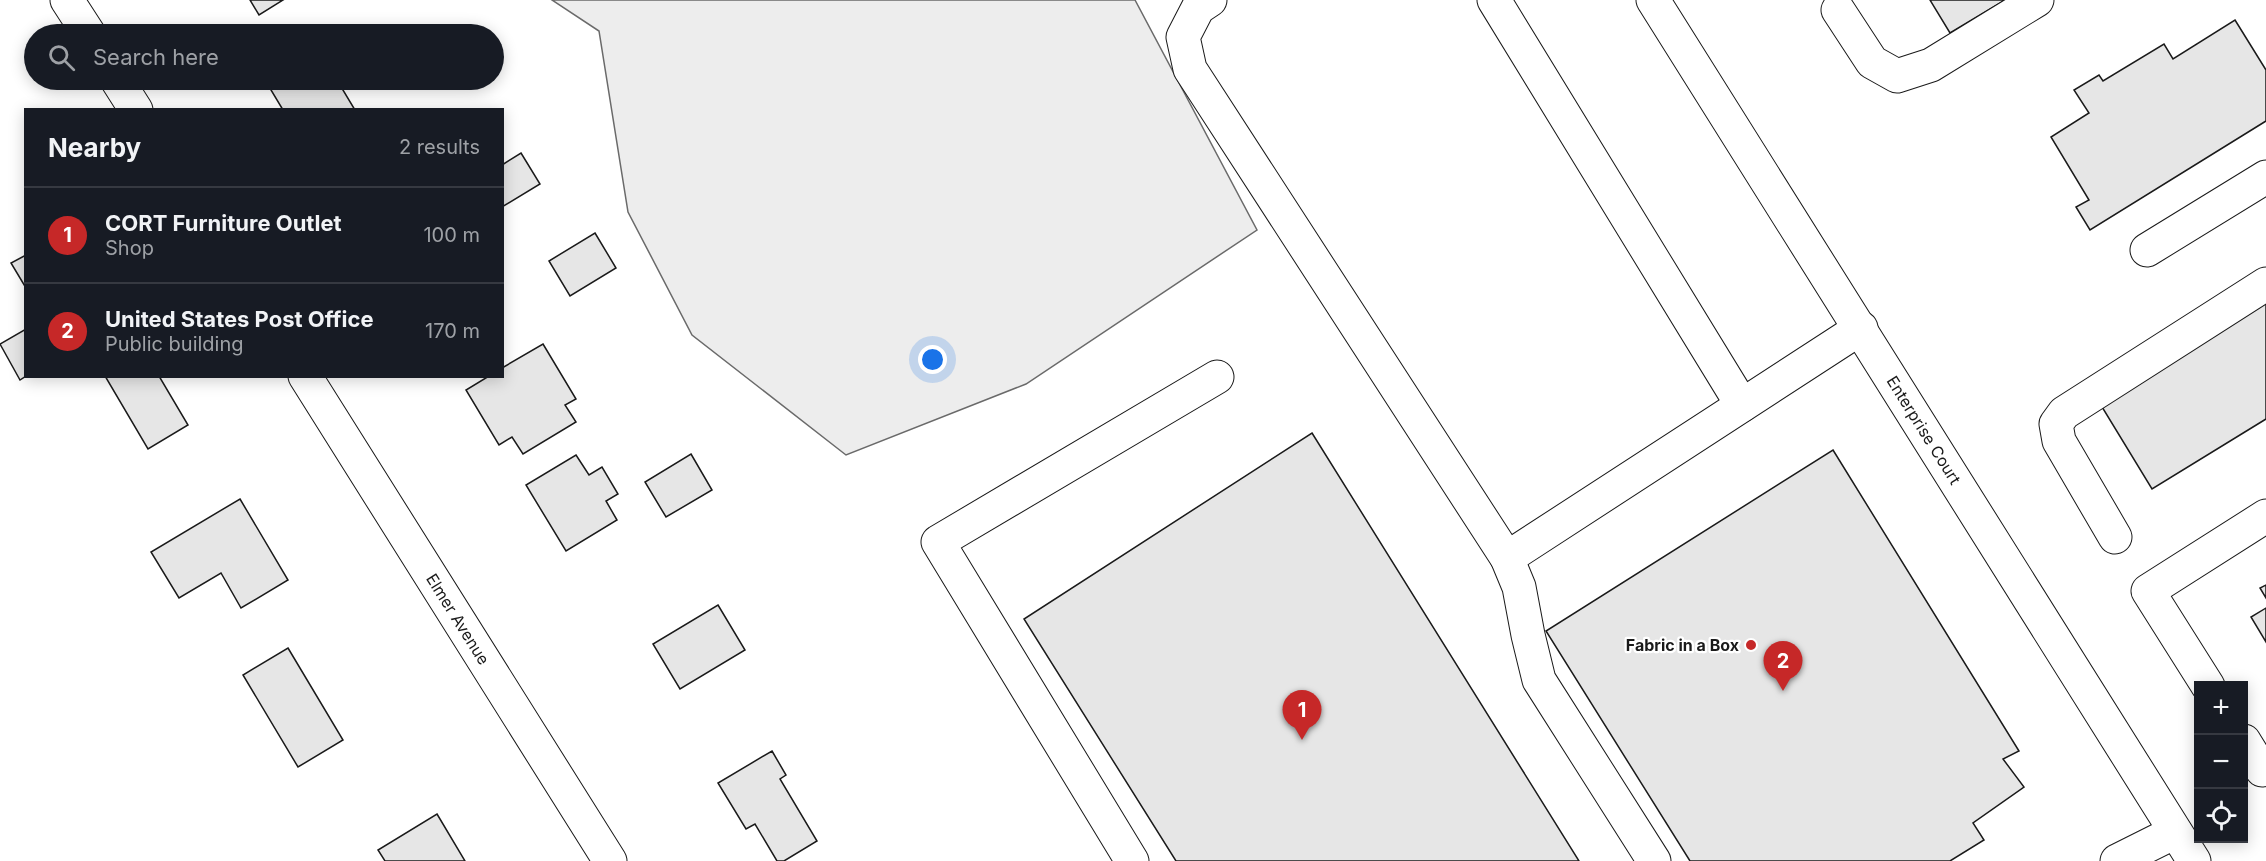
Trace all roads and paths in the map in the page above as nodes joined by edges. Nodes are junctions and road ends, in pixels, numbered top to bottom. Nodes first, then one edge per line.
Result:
1 (67, 0) edge
2 (1210, 0) edge
3 (1494, 0) edge
4 (1653, 0) edge
5 (2037, 0) edge
6 (1838, 10) dead end
7 (83, 24) edge
8 (123, 90) edge
9 (135, 108) edge
10 (2266, 177) edge
11 (2146, 250) dead end
12 (2266, 284) edge
13 (1861, 328) junction
14 (1217, 377) dead end
15 (306, 378) edge
16 (1742, 405) junction
17 (2266, 516) edge
18 (2115, 537) dead end
19 (1507, 558) junction
20 (2205, 681) edge
21 (2248, 747) edge
22 (2262, 770) dead end
23 (2175, 832) junction
24 (610, 861) edge
25 (1132, 861) edge
26 (1654, 861) edge
27 (2117, 861) edge
28 (2194, 861) edge

1 - 7 street
2 - 19 street
3 - 16 street
4 - 13 street, Enterprise Court
5 - 6 street
8 - 9 street
10 - 11 street
12 - 18 street
13 - 16 street
13 - 23 street, Enterprise Court
14 - 25 street
15 - 24 street, Elmer Avenue
16 - 19 street
17 - 20 street
19 - 26 street
21 - 22 street
23 - 27 street
23 - 28 street, Enterprise Court

